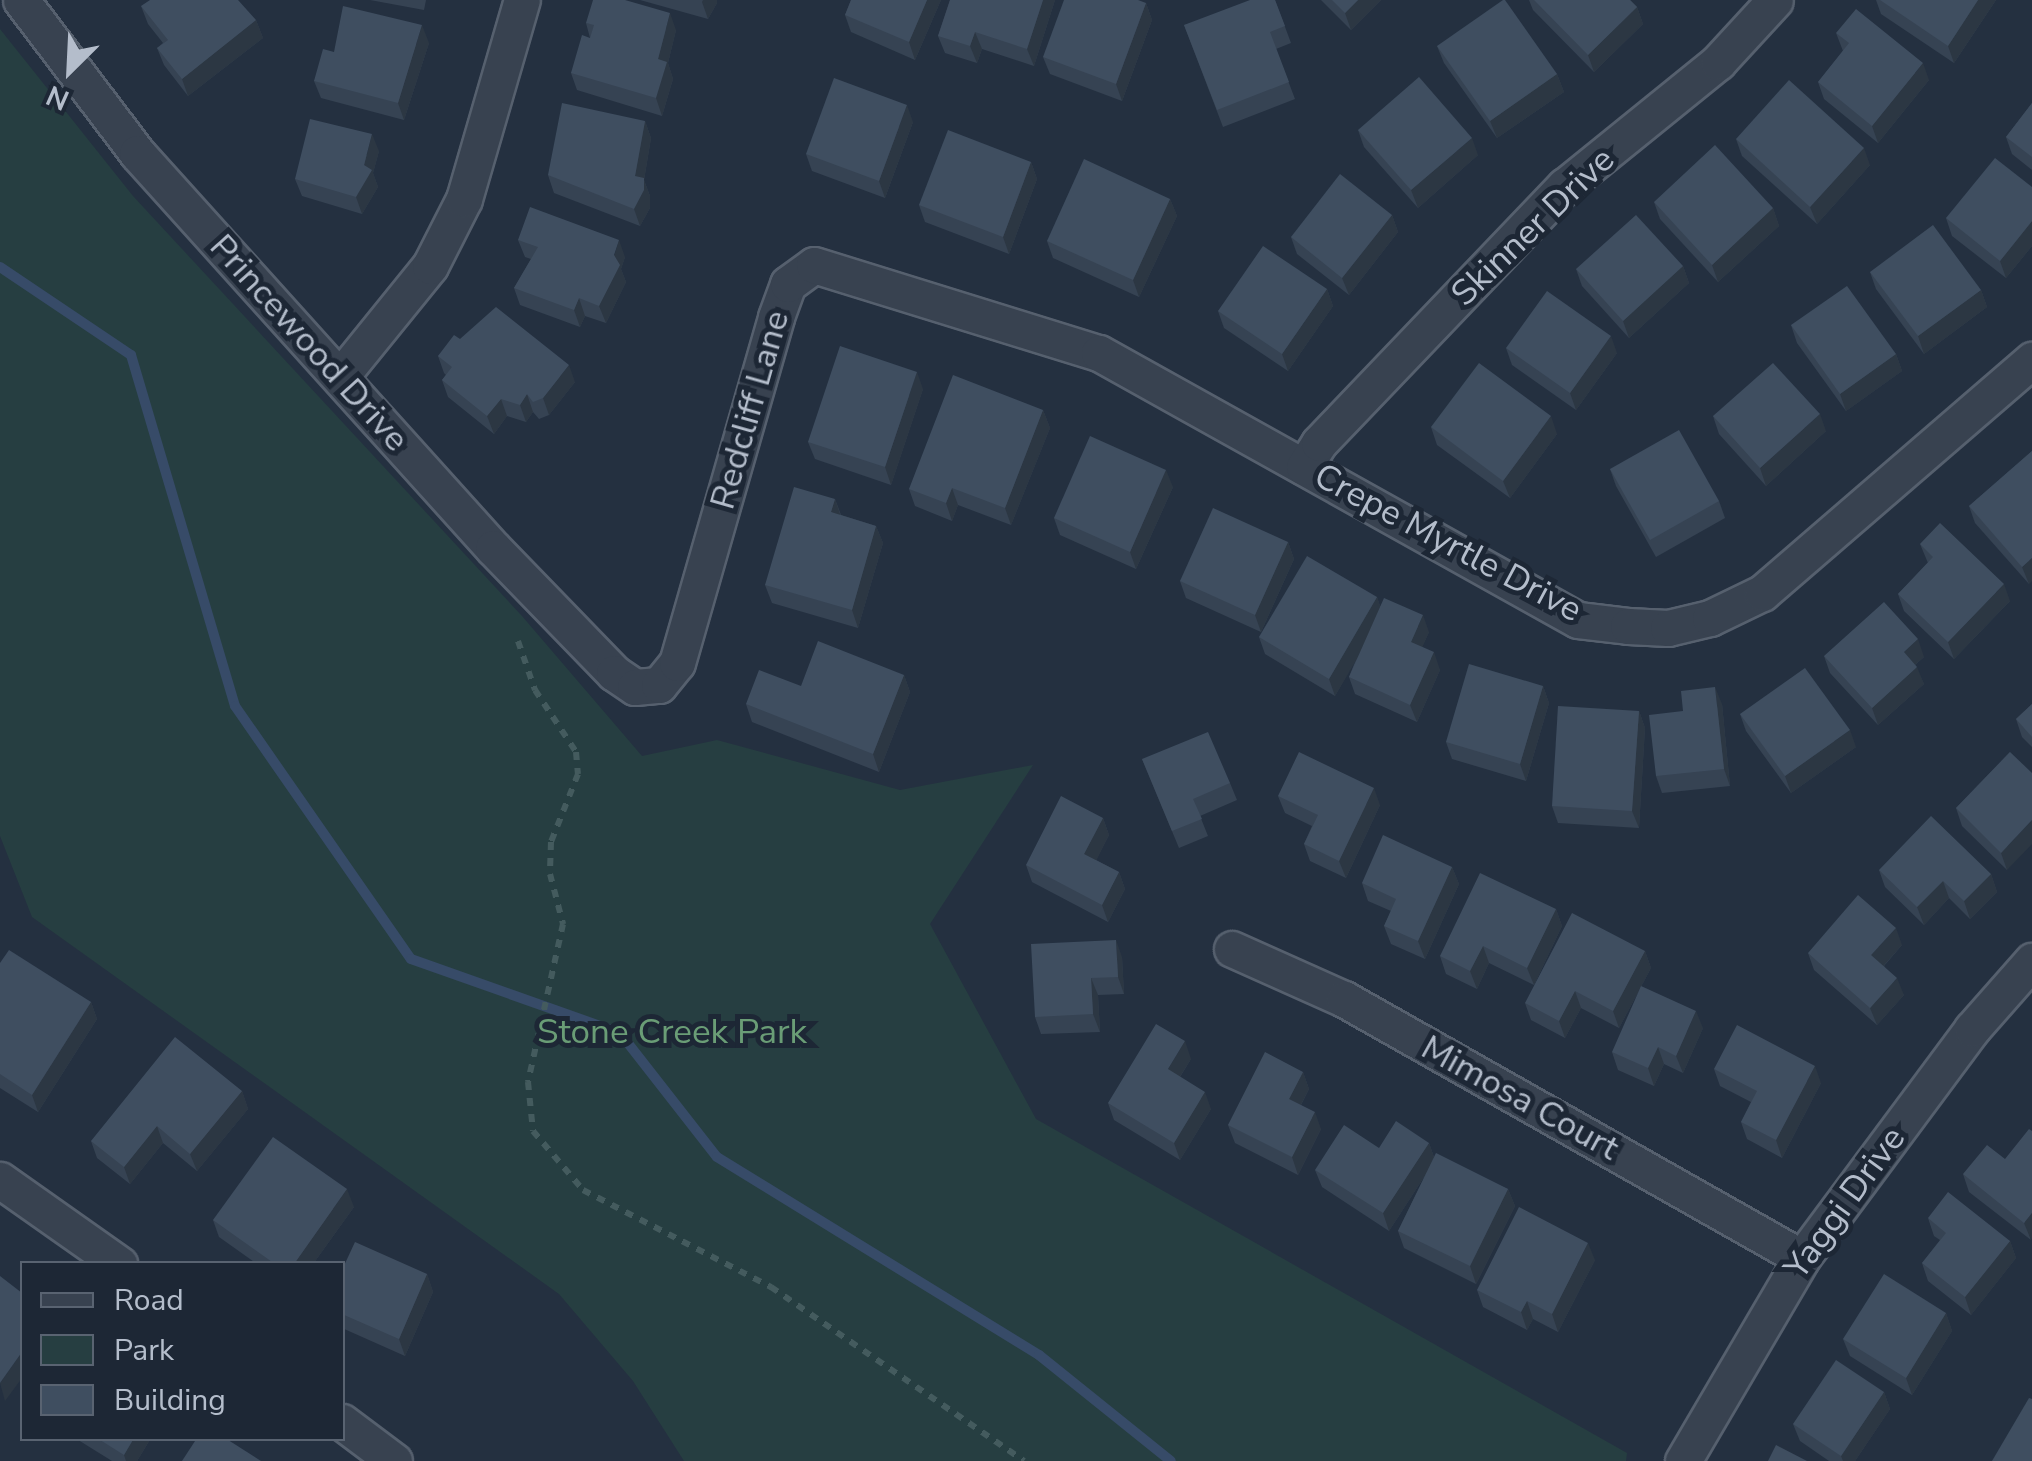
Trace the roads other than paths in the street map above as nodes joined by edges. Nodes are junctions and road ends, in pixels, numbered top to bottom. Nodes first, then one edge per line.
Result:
1 (20, 0) edge
2 (522, 0) edge
3 (1775, 0) edge
4 (1098, 353) joint
5 (2032, 360) edge
6 (340, 377) junction
7 (1304, 466) junction
8 (614, 673) joint
9 (1232, 949) dead end
10 (2032, 961) edge
11 (0, 1180) edge
12 (1802, 1258) junction
13 (114, 1261) edge
14 (345, 1424) edge
15 (394, 1461) edge
16 (1683, 1461) edge

1 - 6 street, Princewood Drive
2 - 6 street
3 - 7 street, Skinner Drive
4 - 7 street, Crepe Myrtle Drive
4 - 8 street, Redcliff Lane
5 - 7 street, Crepe Myrtle Drive
6 - 8 street, Princewood Drive
9 - 12 street, Mimosa Court
10 - 12 street, Yaggi Drive
11 - 13 street
12 - 16 street, Yaggi Drive
14 - 15 street

